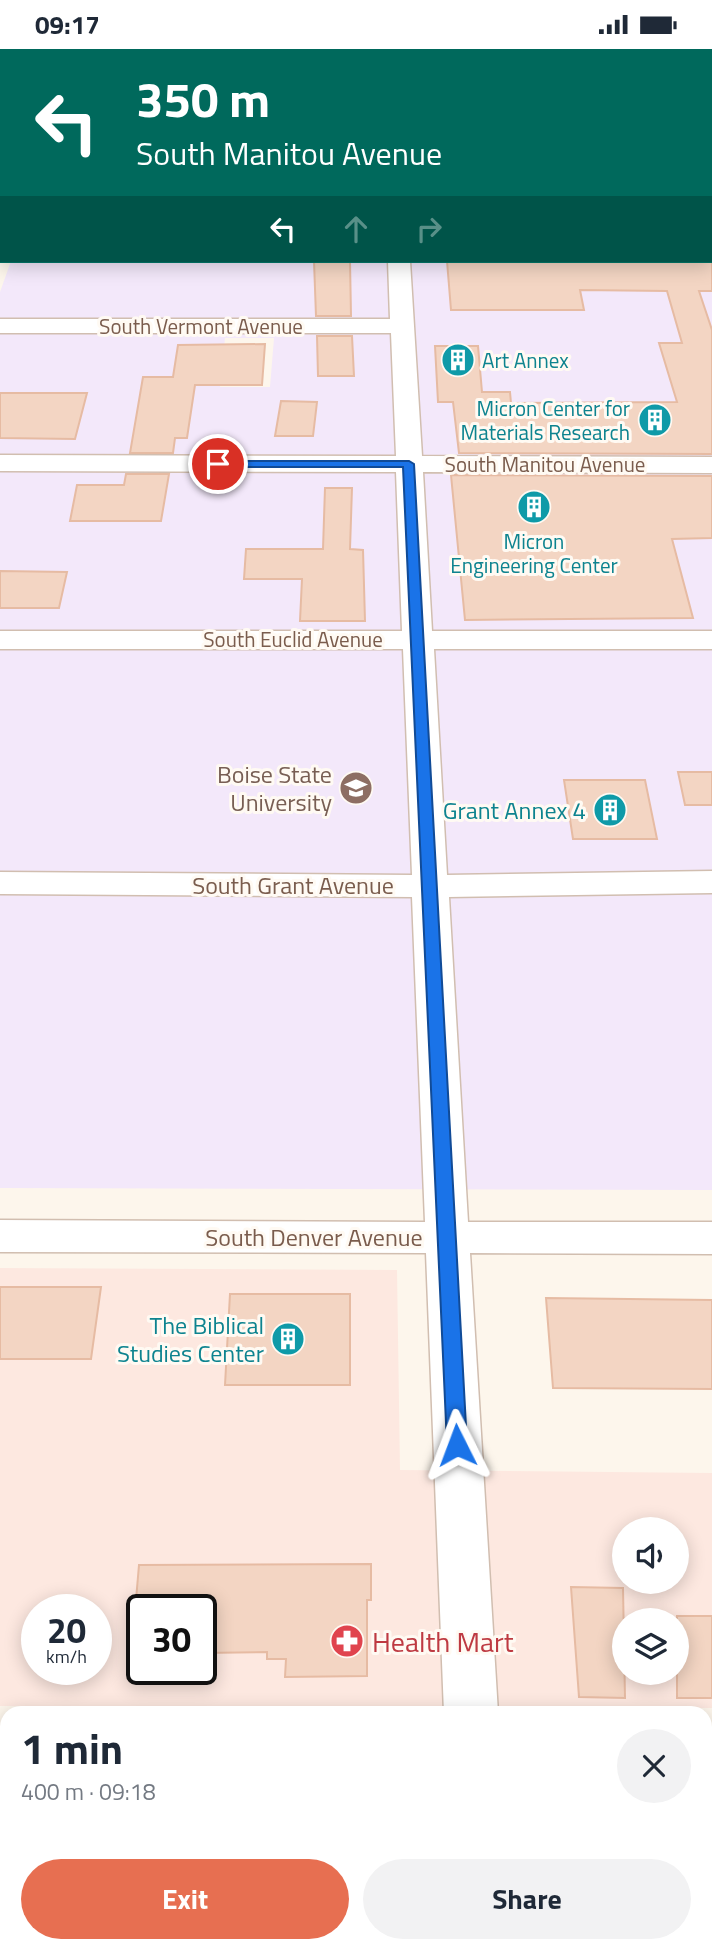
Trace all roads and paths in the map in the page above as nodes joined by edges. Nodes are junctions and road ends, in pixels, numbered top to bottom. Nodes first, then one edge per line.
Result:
1 (399, 263) edge
2 (0, 326) edge
3 (402, 327) junction
4 (0, 463) edge
5 (409, 464) junction
6 (712, 465) edge
7 (417, 639) junction
8 (0, 640) edge
9 (712, 640) edge
10 (712, 882) edge
11 (0, 883) edge
12 (430, 886) junction
13 (0, 1236) edge
14 (447, 1237) junction
15 (712, 1238) edge
16 (471, 1706) edge

1 - 3 street
2 - 3 street, South Vermont Avenue
3 - 5 street
4 - 5 street, South Manitou Avenue
5 - 6 street, South Manitou Avenue
5 - 7 street
7 - 8 street, South Euclid Avenue
7 - 9 street, South Euclid Avenue
7 - 12 street
10 - 12 street, South Grant Avenue
11 - 12 street, South Grant Avenue
12 - 14 street
13 - 14 street, South Denver Avenue
14 - 15 street, South Denver Avenue
14 - 16 street

